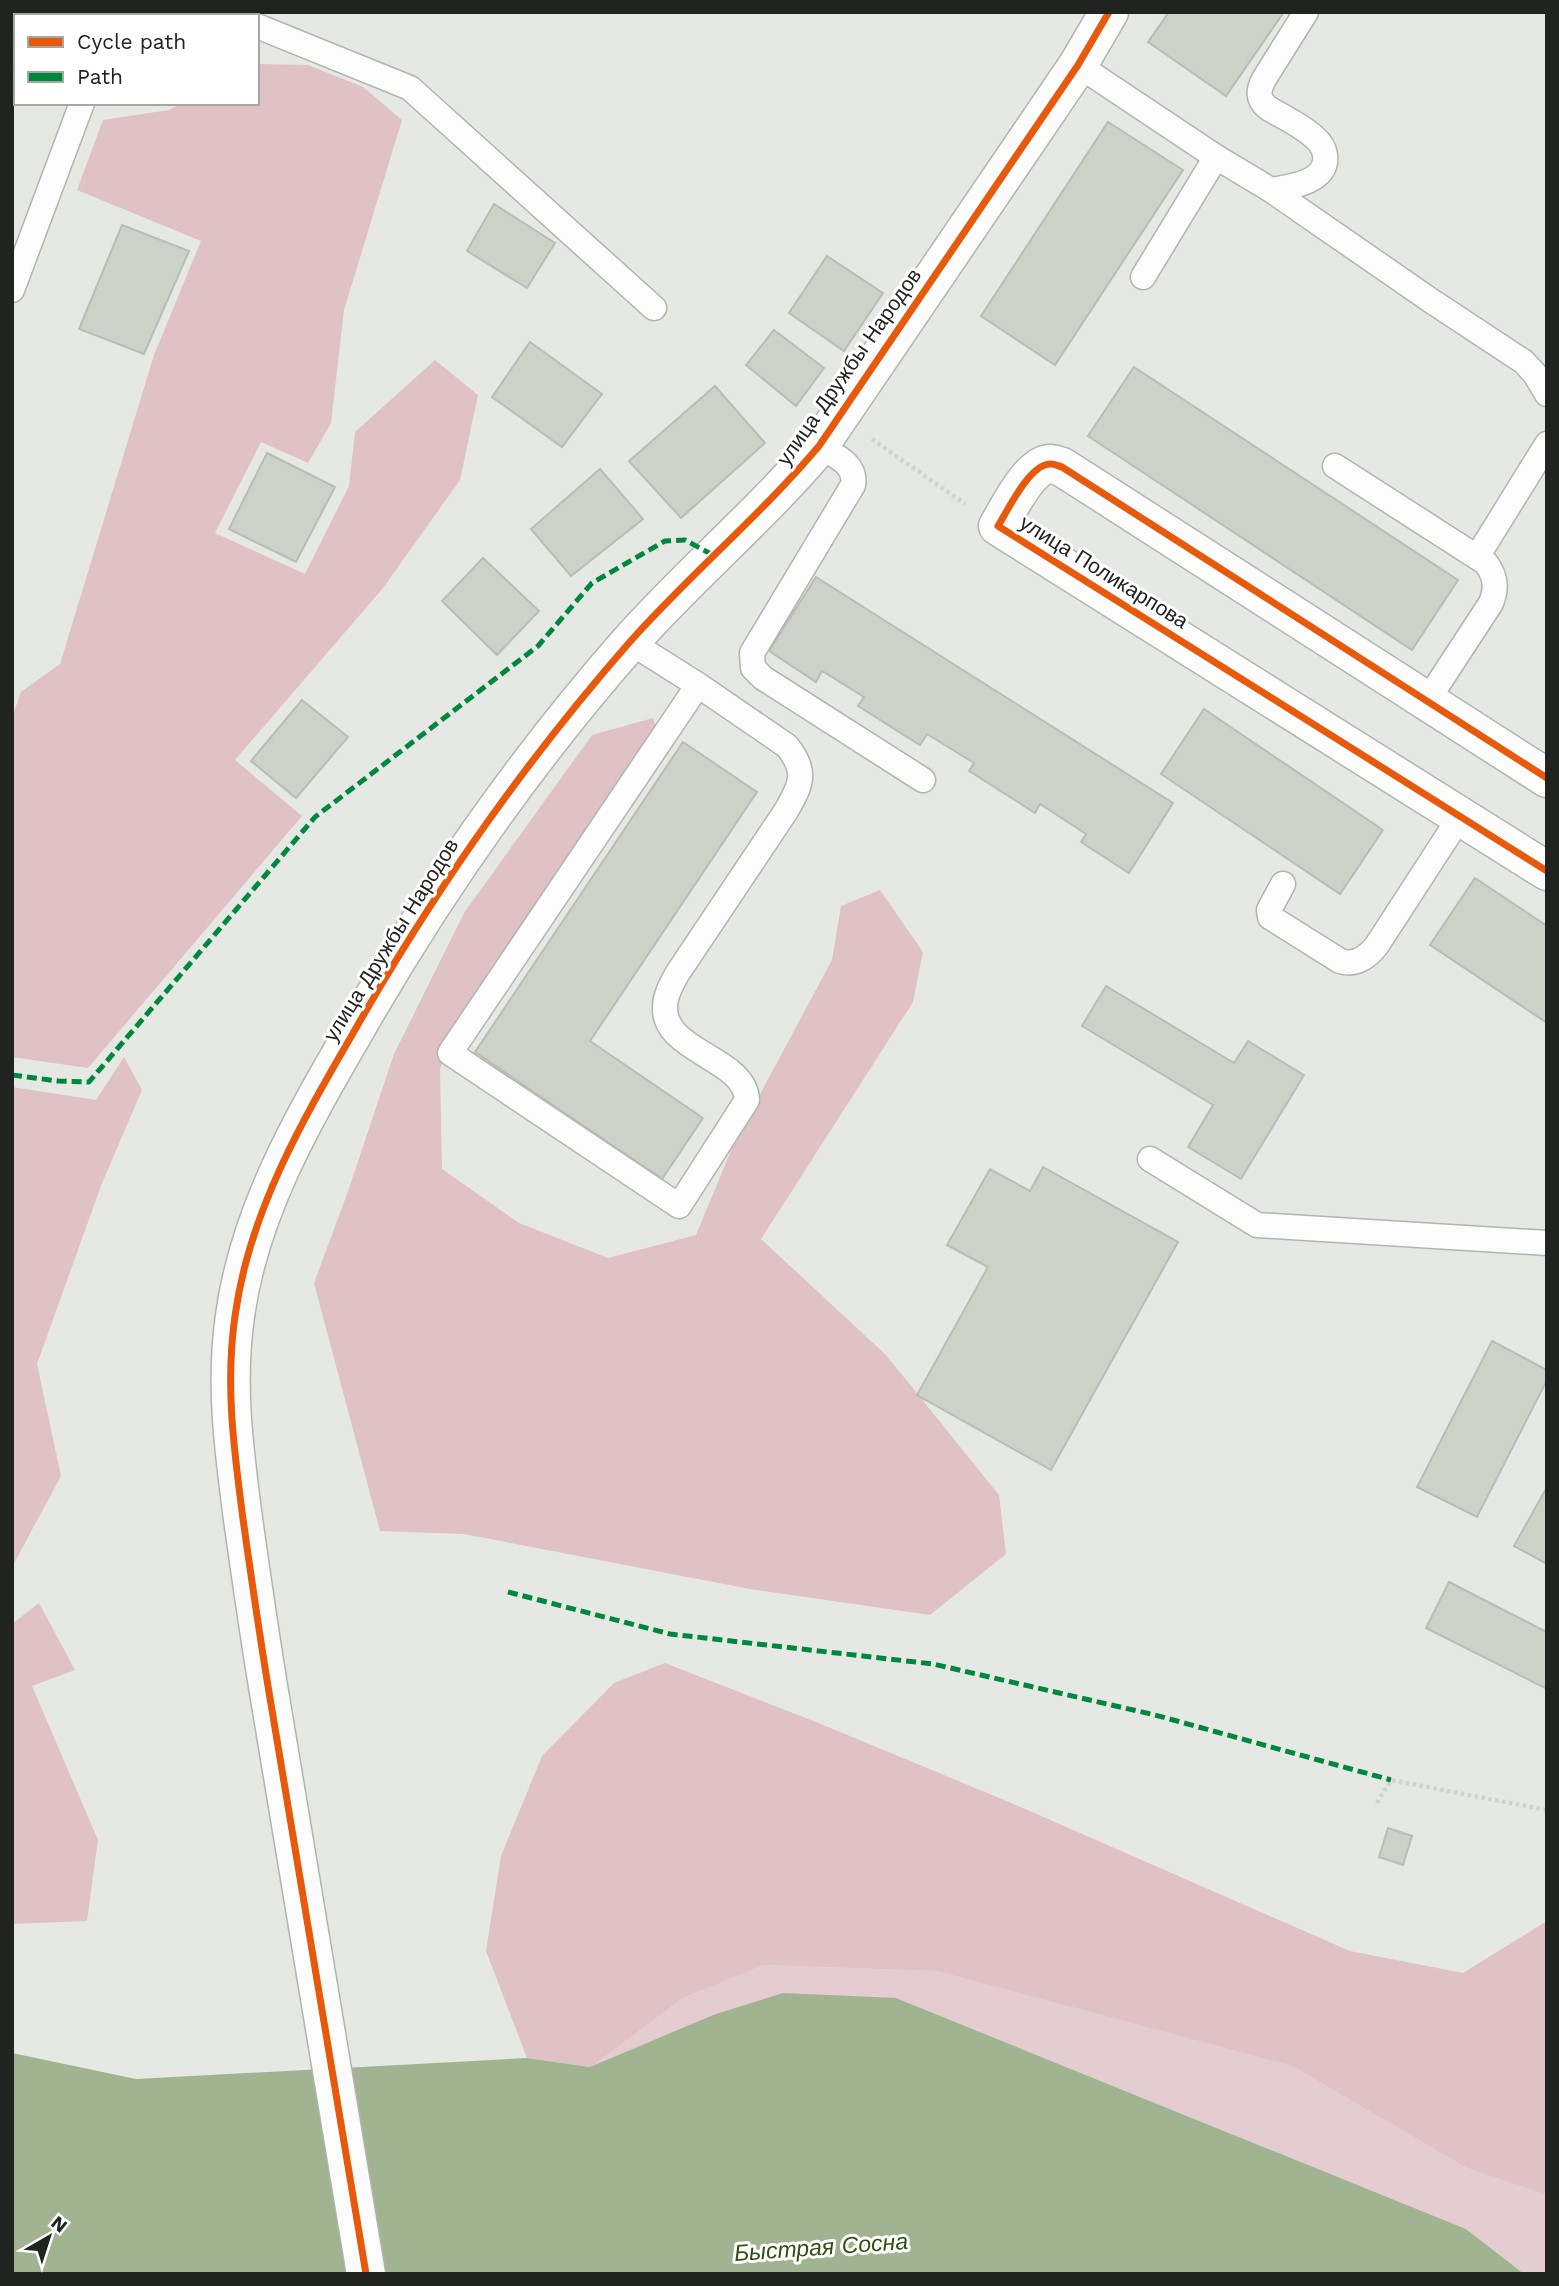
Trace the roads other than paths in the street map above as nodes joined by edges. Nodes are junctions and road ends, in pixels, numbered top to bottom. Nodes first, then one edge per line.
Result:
1 (1109, 12) edge
2 (1306, 12) edge
3 (259, 27) edge
4 (1078, 65) junction
5 (81, 105) edge
6 (1216, 157) junction
7 (1271, 190) junction
8 (1143, 277) dead end
9 (12, 290) edge
10 (654, 308) dead end
11 (1547, 394) edge
12 (829, 431) junction
13 (1547, 444) edge
14 (1335, 466) dead end
15 (1476, 557) junction
16 (630, 642) junction
17 (698, 685) junction
18 (1427, 701) junction
19 (1547, 778) edge
20 (923, 780) dead end
21 (1460, 817) junction
22 (1547, 872) edge
23 (1283, 884) dead end
24 (1150, 1159) dead end
25 (1547, 1243) edge
26 (366, 2274) edge

1 - 4 street, улица Дружбы Народов
2 - 7 lane
3 - 10 lane
4 - 6 lane
4 - 12 street, улица Дружбы Народов
5 - 9 lane
6 - 7 lane
6 - 8 lane
7 - 11 lane
12 - 16 street, улица Дружбы Народов
12 - 20 lane
13 - 15 lane
14 - 15 lane
15 - 18 lane
16 - 17 lane
16 - 26 street, улица Дружбы Народов
17 - 17 lane
18 - 19 street, улица Поликарпова
18 - 21 street, улица Поликарпова
21 - 22 street, улица Поликарпова
21 - 23 lane
24 - 25 lane

